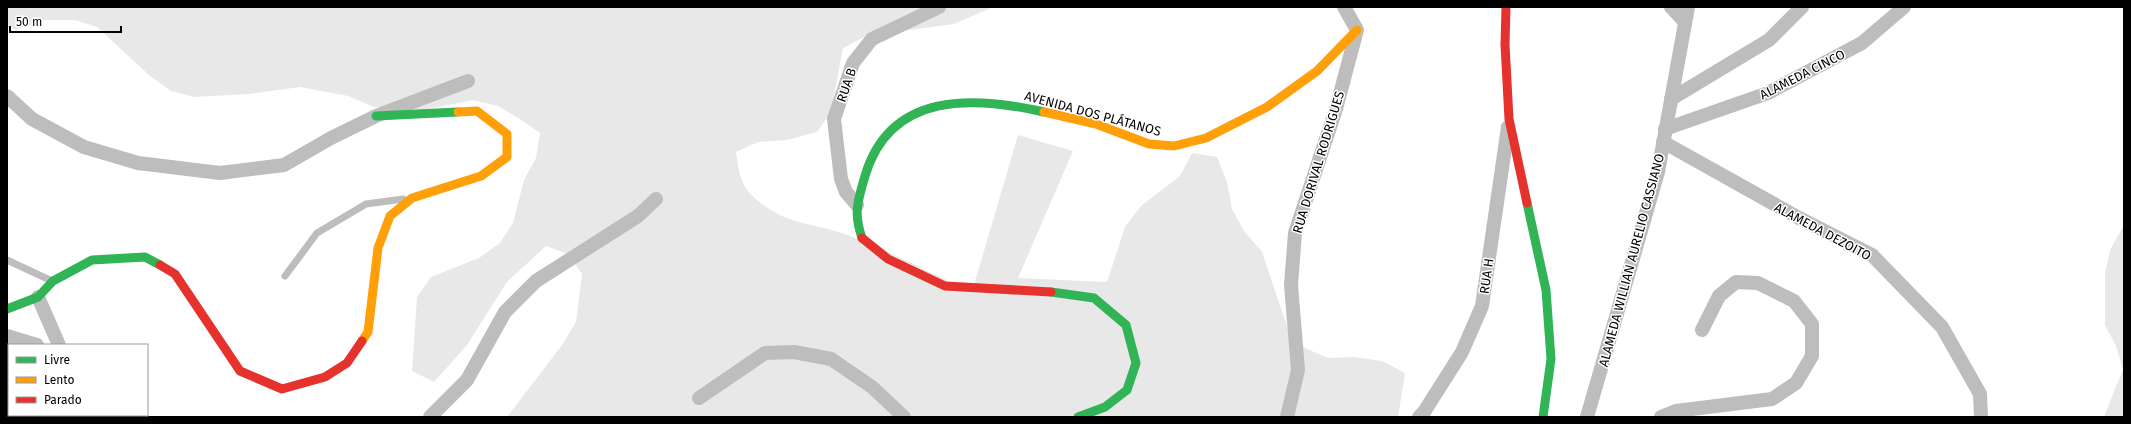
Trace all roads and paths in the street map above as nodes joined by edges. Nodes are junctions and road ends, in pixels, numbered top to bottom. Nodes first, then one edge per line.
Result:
1 (939, 7) edge
2 (1344, 7) edge
3 (1506, 7) edge
4 (1671, 7) edge
5 (1688, 7) edge
6 (1802, 7) edge
7 (1904, 7) edge
8 (1685, 22) junction
9 (1357, 30) junction
10 (468, 81) dead end
11 (7, 96) edge
12 (1671, 99) junction
13 (376, 116) junction
14 (1509, 119) junction
15 (1664, 135) junction
16 (412, 198) junction
17 (656, 199) dead end
18 (857, 205) junction
19 (7, 260) edge
20 (285, 276) dead end
21 (53, 281) junction
22 (38, 297) junction
23 (7, 309) edge
24 (1702, 330) dead end
25 (7, 336) edge
26 (34, 344) edge
27 (59, 344) edge
28 (700, 398) dead end
29 (430, 417) edge
30 (904, 417) edge
31 (1078, 417) edge
32 (1286, 417) edge
33 (1419, 417) edge
34 (1543, 417) edge
35 (1587, 417) edge
36 (1661, 417) edge
37 (1981, 417) edge

1 - 18 street, RUA B
2 - 9 street
3 - 14 street
4 - 8 street
5 - 8 street, ALAMEDA WILLIAN AURELIO CASSIANO
6 - 12 street
7 - 15 street, ALAMEDA CINCO
8 - 12 street, ALAMEDA WILLIAN AURELIO CASSIANO
9 - 18 street, AVENIDA DOS PLÁTANOS
9 - 32 street, RUA DORIVAL RODRIGUES
10 - 13 street
11 - 13 street
12 - 15 street, ALAMEDA WILLIAN AURELIO CASSIANO
13 - 16 street
14 - 33 street, RUA H
14 - 34 street
15 - 35 street, ALAMEDA WILLIAN AURELIO CASSIANO
15 - 37 street, ALAMEDA DEZOITO
16 - 20 lane
16 - 21 street
17 - 29 street
18 - 31 street, AVENIDA DOS PLÁTANOS
19 - 21 lane
21 - 22 street
22 - 23 street
22 - 27 street
24 - 36 street
25 - 26 street
28 - 30 street

